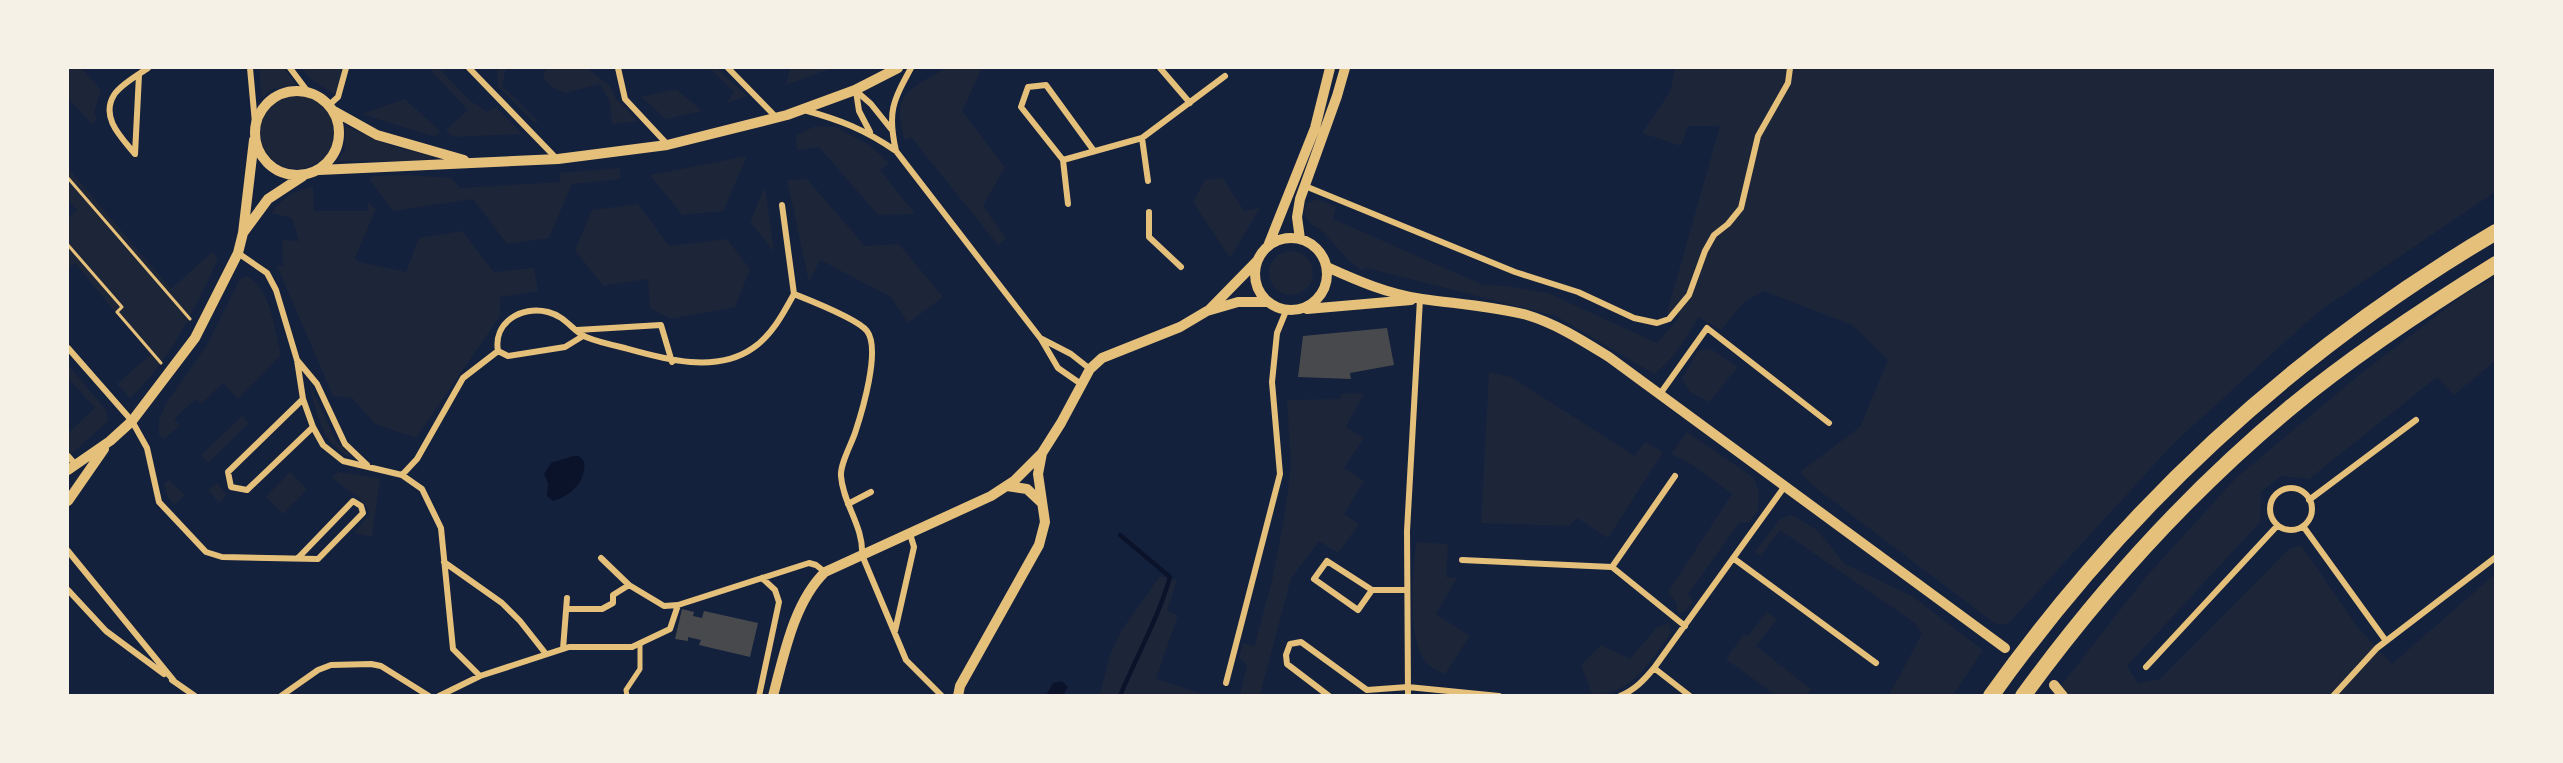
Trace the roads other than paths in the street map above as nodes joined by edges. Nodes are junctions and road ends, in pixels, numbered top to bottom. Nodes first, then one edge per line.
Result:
1 (148, 68) edge
2 (250, 68) edge
3 (290, 68) edge
4 (346, 68) edge
5 (469, 68) edge
6 (618, 68) edge
7 (729, 68) edge
8 (898, 68) edge
9 (911, 68) edge
10 (1160, 68) edge
11 (1330, 68) edge
12 (1345, 68) edge
13 (1790, 68) edge
14 (736, 70) edge
15 (139, 75) junction
16 (1225, 76) dead end
17 (855, 90) junction
18 (308, 92) junction
19 (1190, 103) junction
20 (331, 108) junction
21 (800, 110) junction
22 (777, 118) junction
23 (255, 123) junction
24 (891, 130) junction
25 (870, 133) junction
26 (1142, 138) junction
27 (254, 140) junction
28 (667, 145) junction
29 (896, 151) junction
30 (1094, 151) junction
31 (558, 159) junction
32 (1063, 160) junction
33 (472, 162) junction
34 (319, 170) junction
35 (303, 176) junction
36 (1148, 181) dead end
37 (1305, 186) junction
38 (782, 204) dead end
39 (1068, 204) dead end
40 (1149, 212) dead end
41 (2496, 232) edge
42 (243, 233) junction
43 (1300, 239) junction
44 (1268, 246) junction
45 (238, 253) junction
46 (1257, 261) junction
47 (2496, 264) edge
48 (1181, 267) dead end
49 (1327, 267) junction
50 (794, 294) junction
51 (1420, 299) junction
52 (1267, 302) junction
53 (1302, 309) junction
54 (1207, 311) junction
55 (1286, 311) junction
56 (580, 333) junction
57 (1041, 339) junction
58 (68, 348) edge
59 (498, 351) junction
60 (297, 360) junction
61 (672, 362) junction
62 (1090, 369) junction
63 (1081, 384) junction
64 (1660, 394) junction
65 (303, 399) junction
66 (2416, 420) dead end
67 (132, 421) junction
68 (1829, 423) dead end
69 (313, 427) junction
70 (110, 441) junction
71 (1042, 453) junction
72 (70, 463) edge
73 (367, 465) junction
74 (402, 475) junction
75 (1675, 476) dead end
76 (1006, 486) junction
77 (1785, 486) junction
78 (871, 492) dead end
79 (2309, 500) junction
80 (68, 501) edge
81 (848, 504) junction
82 (1044, 507) junction
83 (2277, 526) junction
84 (2303, 526) junction
85 (910, 534) junction
86 (68, 551) edge
87 (862, 555) junction
88 (2496, 557) edge
89 (298, 558) junction
90 (601, 558) dead end
91 (1733, 558) junction
92 (1462, 560) dead end
93 (444, 562) junction
94 (1612, 567) junction
95 (825, 572) junction
96 (762, 578) junction
97 (629, 585) junction
98 (68, 590) edge
99 (1372, 590) junction
100 (1406, 590) junction
101 (567, 598) dead end
102 (678, 605) junction
103 (568, 609) junction
104 (1685, 626) junction
105 (895, 632) junction
106 (2386, 641) junction
107 (640, 643) junction
108 (2005, 648) dead end
109 (563, 649) junction
110 (546, 654) junction
111 (1876, 663) dead end
112 (2146, 667) dead end
113 (1654, 668) junction
114 (480, 676) junction
115 (174, 681) junction
116 (1226, 683) dead end
117 (2054, 685) dead end
118 (1408, 687) junction
119 (1381, 693) edge
120 (195, 696) edge
121 (281, 696) edge
122 (429, 696) edge
123 (439, 696) edge
124 (627, 696) edge
125 (759, 696) edge
126 (773, 696) edge
127 (942, 696) edge
128 (958, 696) edge
129 (1329, 696) edge
130 (1408, 696) edge
131 (1499, 696) edge
132 (1620, 696) edge
133 (1690, 696) edge
134 (1991, 696) edge
135 (2024, 696) edge
136 (2062, 696) edge
137 (2333, 696) edge

1 - 15 street
2 - 23 street
3 - 18 street
4 - 20 street
5 - 31 street
6 - 28 street
7 - 14 street
8 - 17 street
9 - 24 street
10 - 19 street
11 - 44 street
12 - 37 street
13 - 37 street
14 - 22 street
15 - 15 street
16 - 19 street
17 - 21 street
17 - 24 street
17 - 25 street
18 - 20 street
18 - 23 street
19 - 26 street
20 - 33 street
20 - 34 street
21 - 22 street
21 - 25 street
22 - 28 street
23 - 27 street
24 - 29 street
25 - 29 street
26 - 30 street
26 - 36 street
27 - 35 street
27 - 42 street
28 - 31 street
29 - 57 street
30 - 32 street
30 - 32 street
31 - 33 street
32 - 39 street
33 - 34 street
34 - 35 street
35 - 42 street
37 - 43 street
38 - 50 street
40 - 48 street
41 - 134 highway
42 - 45 street
43 - 44 street
43 - 49 street
44 - 46 street
45 - 60 street
45 - 67 street
46 - 52 street
46 - 54 street
47 - 135 highway
49 - 51 street
49 - 53 street
50 - 61 street
50 - 81 street
51 - 53 street
51 - 64 street
51 - 100 street
52 - 54 street
52 - 55 street
53 - 55 street
54 - 62 street
55 - 116 street
56 - 59 street
56 - 59 street
56 - 61 street
56 - 61 street
57 - 62 street
57 - 63 street
58 - 67 street
59 - 74 street
60 - 65 street
60 - 73 street
62 - 63 street
63 - 71 street
64 - 68 street
64 - 77 street
65 - 69 street
65 - 69 street
66 - 79 street
67 - 70 street
67 - 89 street
69 - 73 street
70 - 72 street
70 - 80 street
71 - 76 street
71 - 82 street
73 - 74 street
74 - 93 street
75 - 94 street
76 - 82 street
76 - 85 street
77 - 91 street
77 - 108 street
78 - 81 street
79 - 83 street
79 - 84 street
81 - 87 street
82 - 128 street
83 - 84 street
83 - 112 street
84 - 106 street
85 - 87 street
85 - 105 street
86 - 115 street
87 - 95 street
87 - 105 street
88 - 106 street
89 - 89 street
90 - 97 street
91 - 104 street
91 - 111 street
92 - 94 street
93 - 110 street
93 - 114 street
94 - 104 street
95 - 96 street
95 - 126 street
96 - 102 street
96 - 125 street
97 - 102 street
97 - 103 street
98 - 115 street
99 - 99 street
99 - 100 street
100 - 118 street
101 - 103 street
102 - 107 street
103 - 109 street
104 - 113 street
105 - 127 street
106 - 137 street
107 - 109 street
107 - 124 street
109 - 110 street
110 - 114 street
113 - 132 street
113 - 133 street
114 - 123 street
115 - 120 street
117 - 136 street
118 - 119 street
118 - 130 street
118 - 131 street
119 - 129 street
121 - 122 street

